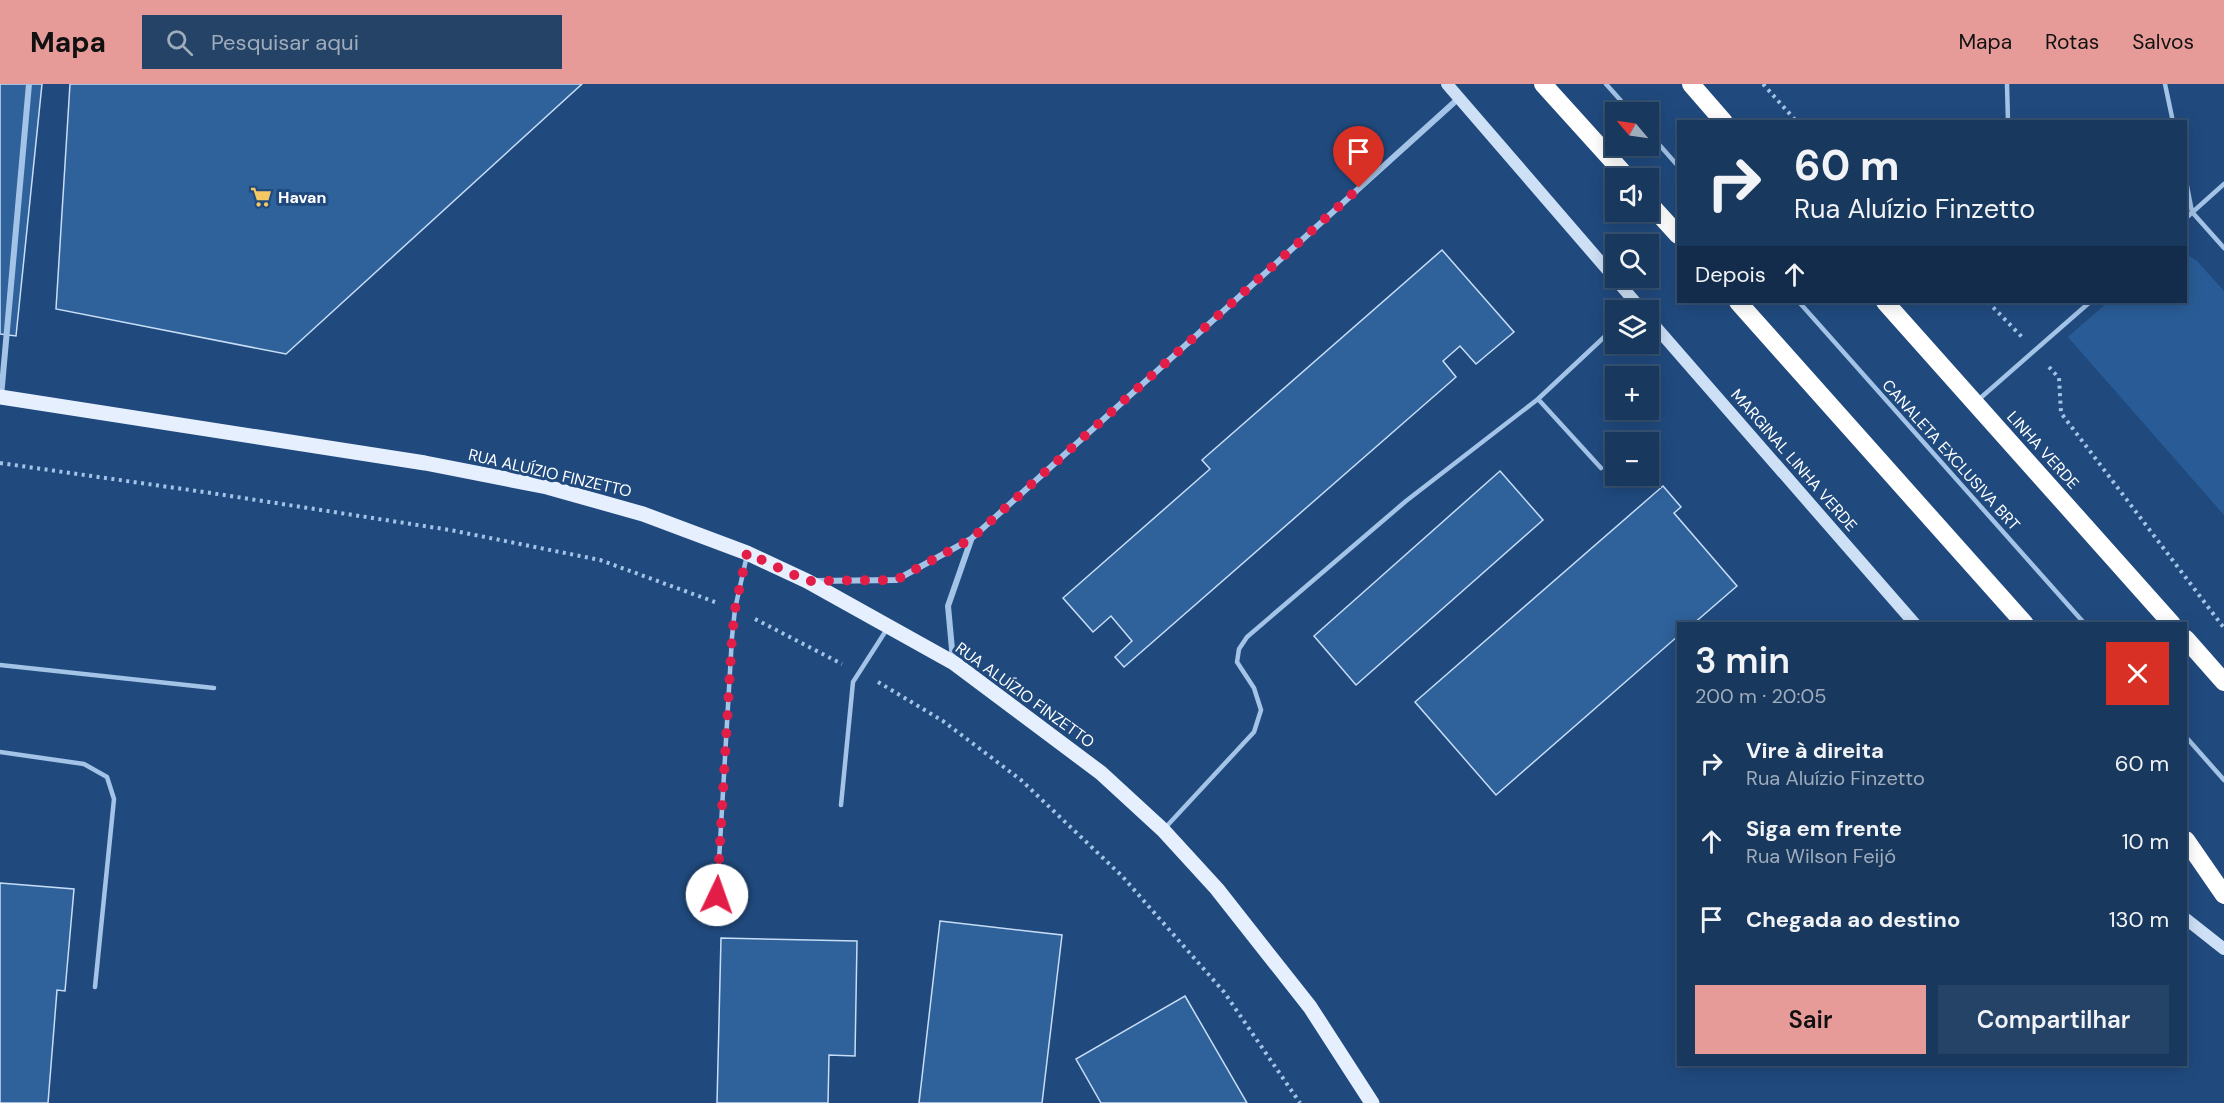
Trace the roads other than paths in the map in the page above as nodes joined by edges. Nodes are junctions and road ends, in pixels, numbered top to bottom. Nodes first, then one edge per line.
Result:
1 (29, 84) edge
2 (1447, 84) edge
3 (1543, 84) edge
4 (1606, 84) edge
5 (1691, 84) edge
6 (2007, 84) edge
7 (2165, 84) edge
8 (1458, 98) junction
9 (1622, 102) edge
10 (1723, 120) edge
11 (2008, 120) edge
12 (2173, 120) edge
13 (1659, 144) edge
14 (1677, 165) edge
15 (1619, 168) edge
16 (2224, 184) edge
17 (2187, 186) edge
18 (2192, 212) junction
19 (1659, 214) edge
20 (2187, 217) edge
21 (1677, 234) edge
22 (2224, 248) edge
23 (1630, 300) edge
24 (1739, 303) edge
25 (1800, 303) edge
26 (1886, 303) edge
27 (2089, 303) edge
28 (1659, 331) edge
29 (1605, 336) edge
30 (1, 398) edge
31 (1538, 399) junction
32 (1975, 403) junction
33 (1601, 468) dead end
34 (971, 539) junction
35 (747, 553) junction
36 (807, 581) junction
37 (1913, 622) edge
38 (2023, 622) edge
39 (2083, 622) edge
40 (2170, 622) edge
41 (888, 627) junction
42 (2187, 640) edge
43 (954, 663) junction
44 (0, 665) edge
45 (2224, 682) edge
46 (214, 688) dead end
47 (2187, 738) edge
48 (0, 752) edge
49 (2224, 780) edge
50 (841, 805) dead end
51 (1163, 830) junction
52 (2187, 841) edge
53 (717, 895) dead end
54 (2224, 895) edge
55 (2187, 920) edge
56 (2224, 949) edge
57 (95, 987) dead end
58 (1372, 1103) edge

1 - 30 street
2 - 8 main road
3 - 15 highway
4 - 9 lane
5 - 10 highway
6 - 11 lane
7 - 12 lane
8 - 23 main road
8 - 34 street
13 - 14 lane
16 - 18 lane
17 - 18 lane
18 - 20 lane
18 - 22 lane
19 - 21 highway
24 - 38 highway
25 - 39 lane, CANALETA EXCLUSIVA BRT
26 - 32 highway, LINHA VERDE
27 - 32 lane
28 - 37 main road, MARGINAL LINHA VERDE
29 - 31 lane
30 - 35 main road, RUA ALUÍZIO FINZETTO
31 - 33 lane
31 - 51 lane
32 - 40 highway, LINHA VERDE
34 - 36 street
34 - 43 street
35 - 36 main road, RUA ALUÍZIO FINZETTO
35 - 53 lane
36 - 41 main road, RUA ALUÍZIO FINZETTO
41 - 43 main road, RUA ALUÍZIO FINZETTO
41 - 50 lane
42 - 45 highway
43 - 51 main road, RUA ALUÍZIO FINZETTO
44 - 46 lane
47 - 49 lane
48 - 57 lane
51 - 58 main road, RUA ALUÍZIO FINZETTO
52 - 54 highway
55 - 56 main road

